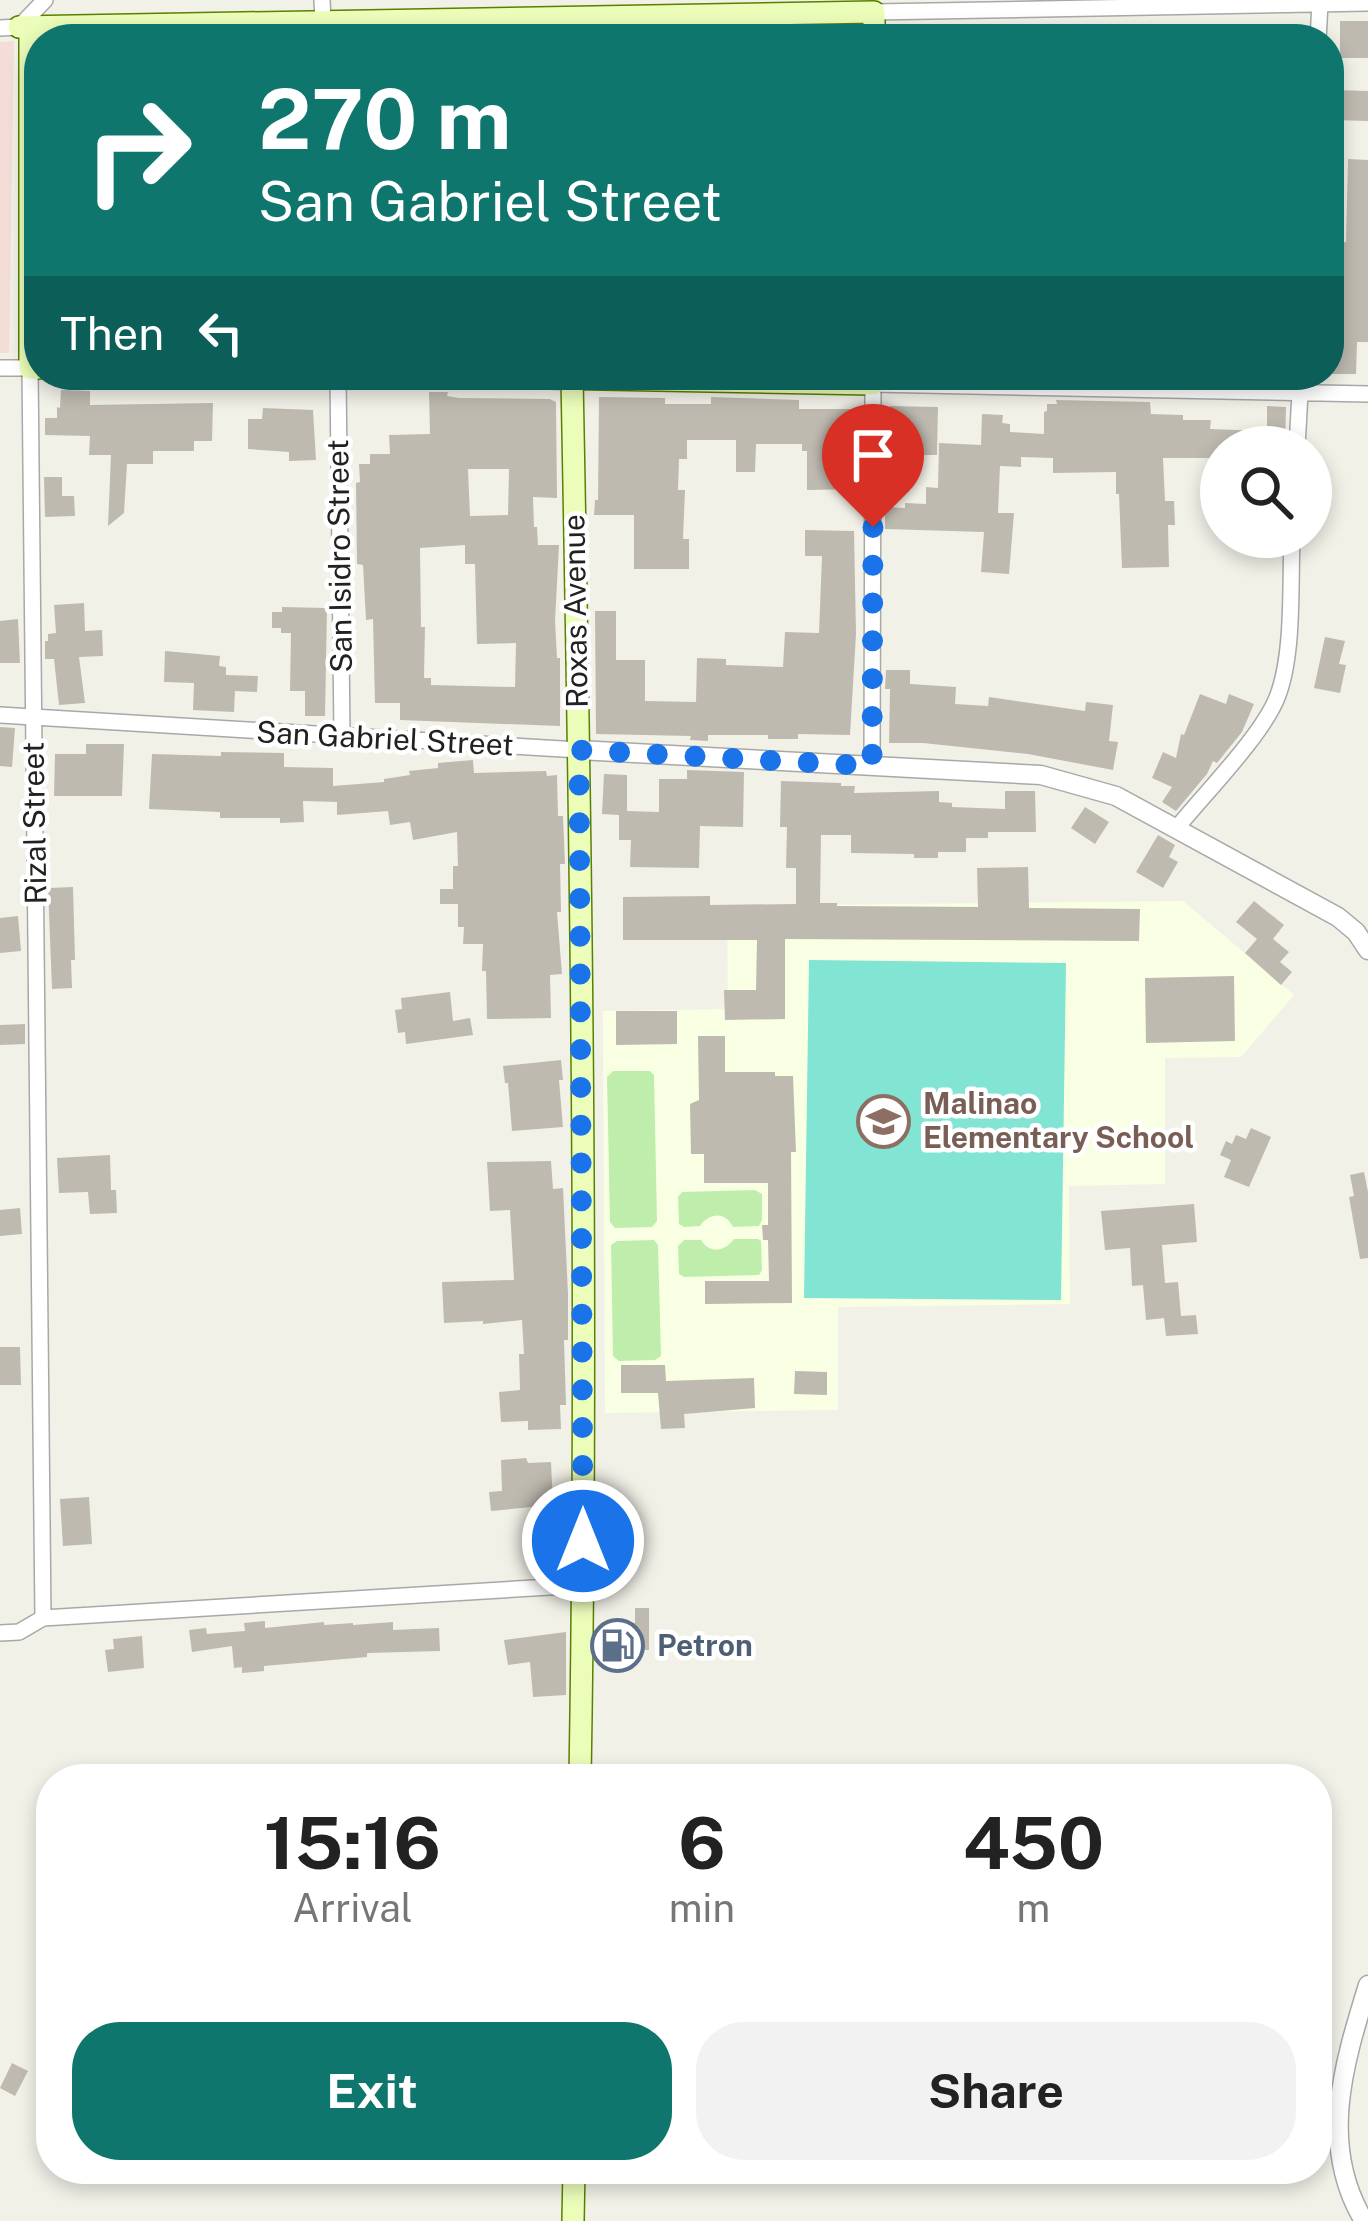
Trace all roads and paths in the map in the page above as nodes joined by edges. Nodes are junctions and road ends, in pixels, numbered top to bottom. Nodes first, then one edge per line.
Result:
1 (44, 0) edge
2 (1368, 3) edge
3 (1320, 4) junction
4 (746, 7) edge
5 (565, 9) edge
6 (323, 11) edge
7 (874, 12) junction
8 (88, 24) edge
9 (874, 24) edge
10 (1319, 24) edge
11 (16, 28) edge
12 (24, 171) edge
13 (35, 390) edge
14 (338, 390) edge
15 (572, 390) edge
16 (873, 390) edge
17 (1301, 390) edge
18 (1298, 426) edge
19 (1291, 558) edge
20 (0, 715) edge
21 (34, 718) junction
22 (343, 736) junction
23 (579, 750) junction
24 (872, 766) junction
25 (1176, 829) junction
26 (1368, 950) edge
27 (584, 1585) junction
28 (43, 1618) junction
29 (0, 1633) edge
30 (580, 1764) edge
31 (1368, 1985) edge
32 (574, 2184) edge
33 (573, 2221) edge
34 (1364, 2221) edge

1 - 11 street
2 - 3 street
3 - 7 street
3 - 10 street
4 - 5 main road
4 - 7 main road
5 - 6 main road
6 - 8 main road
7 - 9 main road
11 - 12 main road, Rizal Street
13 - 21 street, Rizal Street
14 - 22 street, San Isidro Street
15 - 23 main road, Roxas Avenue
16 - 24 street
17 - 18 street
19 - 25 street
20 - 21 street, San Gabriel Street
21 - 22 street, San Gabriel Street
21 - 28 street, Rizal Street
22 - 23 street, San Gabriel Street
23 - 24 street, San Gabriel Street
23 - 27 main road, Roxas Avenue
24 - 25 street, San Gabriel Street
25 - 26 street, San Gabriel Street
27 - 28 street
27 - 30 main road, Roxas Avenue
28 - 29 street
31 - 34 street
32 - 33 main road

